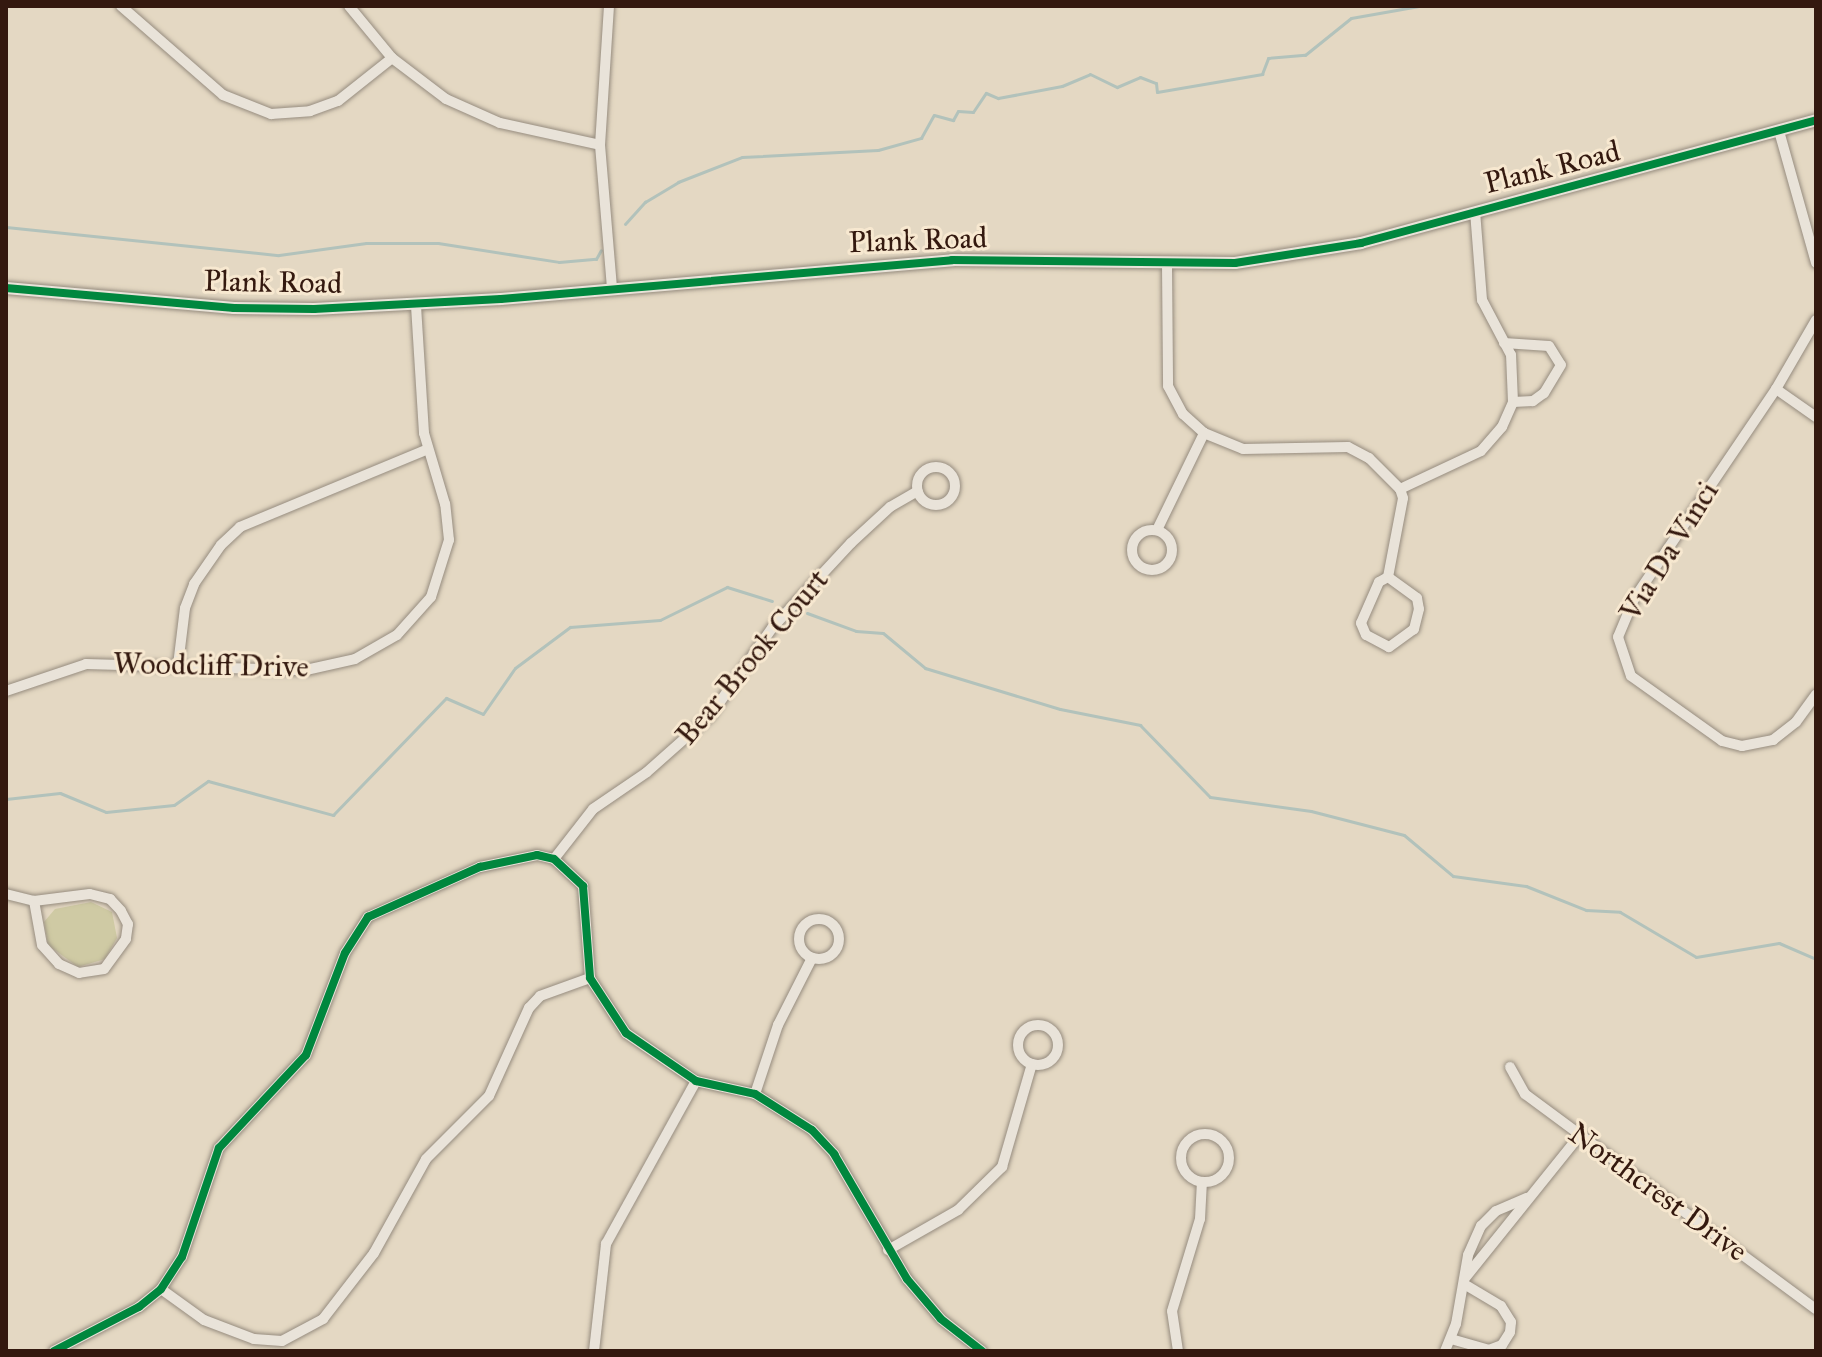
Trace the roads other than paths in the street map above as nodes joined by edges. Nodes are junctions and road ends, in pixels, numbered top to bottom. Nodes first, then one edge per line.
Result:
1 (121, 6) edge
2 (349, 6) edge
3 (609, 6) edge
4 (392, 58) junction
5 (1816, 120) edge
6 (1779, 131) junction
7 (600, 145) junction
8 (1475, 212) junction
9 (1816, 263) edge
10 (1167, 264) junction
11 (6, 288) edge
12 (612, 289) junction
13 (416, 305) junction
14 (1816, 320) edge
15 (1504, 343) junction
16 (1776, 389) junction
17 (1513, 402) junction
18 (1816, 417) edge
19 (1204, 433) junction
20 (426, 450) junction
21 (1400, 489) junction
22 (918, 491) dead end
23 (1157, 530) junction
24 (1388, 577) junction
25 (178, 665) junction
26 (6, 691) edge
27 (1816, 694) edge
28 (554, 859) junction
29 (6, 894) edge
30 (34, 901) junction
31 (812, 958) dead end
32 (590, 978) junction
33 (1032, 1064) dead end
34 (1510, 1067) dead end
35 (696, 1081) junction
36 (755, 1094) junction
37 (1580, 1135) junction
38 (1202, 1183) junction
39 (1527, 1198) junction
40 (888, 1250) junction
41 (1464, 1281) junction
42 (161, 1289) junction
43 (1816, 1309) edge
44 (1451, 1339) junction
45 (54, 1351) edge
46 (594, 1351) edge
47 (982, 1351) edge
48 (1178, 1351) edge
49 (1445, 1351) edge

1 - 4 street
2 - 4 street
3 - 7 street
4 - 7 street
5 - 6 street, Plank Road
6 - 8 street, Plank Road
6 - 9 street
7 - 12 street
8 - 10 street, Plank Road
8 - 15 street
10 - 12 street, Plank Road
10 - 19 street
11 - 13 street, Plank Road
12 - 13 street, Plank Road
13 - 20 street, Woodcliff Drive
14 - 16 street, Via Da Vinci
15 - 17 street
15 - 17 street
16 - 18 street
16 - 27 street, Via Da Vinci
17 - 21 street
19 - 21 street
19 - 23 street
20 - 25 street
20 - 25 street, Woodcliff Drive
21 - 24 street
22 - 28 street, Bear Brook Court
23 - 23 street
24 - 24 street
25 - 26 street, Woodcliff Drive
28 - 32 street
28 - 42 street
29 - 30 street
30 - 30 street
31 - 36 street
32 - 35 street
32 - 42 street
33 - 40 street
34 - 37 street, Northcrest Drive
35 - 36 street
35 - 46 street
36 - 40 street
37 - 39 street
37 - 43 street, Northcrest Drive
38 - 38 street
38 - 48 street
39 - 41 street
39 - 41 street
40 - 47 street
41 - 44 street
41 - 44 street
42 - 45 street
44 - 49 street

